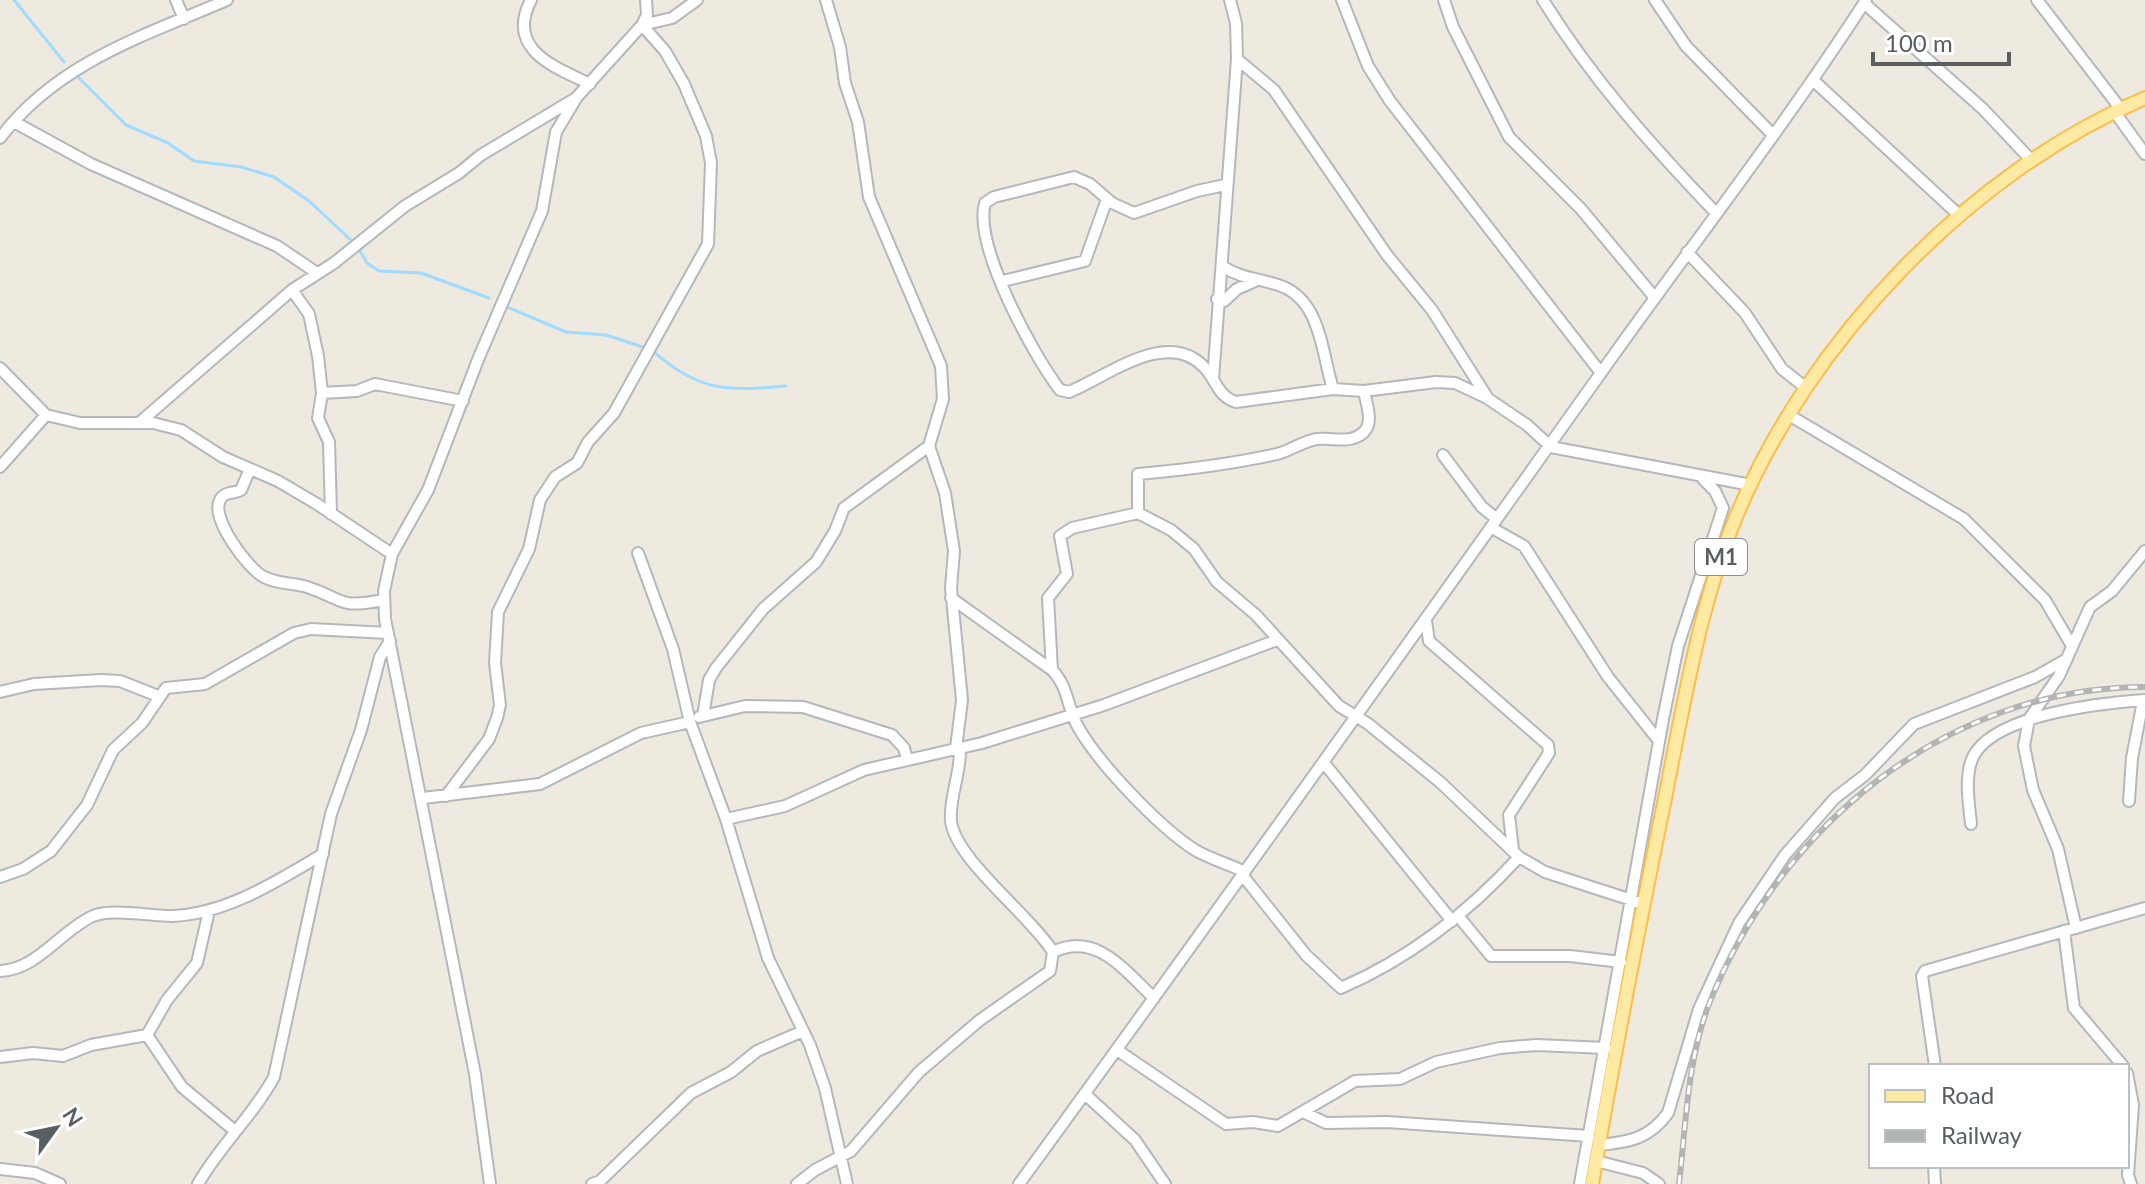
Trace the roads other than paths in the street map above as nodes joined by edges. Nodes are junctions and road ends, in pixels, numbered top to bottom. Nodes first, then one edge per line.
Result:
1 (176, 0) edge
2 (227, 0) edge
3 (531, 0) edge
4 (646, 0) edge
5 (697, 0) edge
6 (826, 0) edge
7 (1230, 0) edge
8 (1342, 0) edge
9 (1444, 0) edge
10 (1543, 0) edge
11 (1655, 0) edge
12 (2037, 0) edge
13 (1865, 1) edge
14 (184, 19) junction
15 (642, 25) junction
16 (1237, 59) junction
17 (1814, 81) junction
18 (590, 84) junction
19 (577, 97) junction
20 (2145, 98) edge
21 (2117, 110) junction
22 (14, 122) junction
23 (1773, 135) junction
24 (0, 138) edge
25 (2145, 154) edge
26 (2032, 161) junction
27 (1225, 185) junction
28 (1107, 199) junction
29 (1716, 213) junction
30 (1960, 216) junction
31 (1687, 252) junction
32 (1222, 266) junction
33 (317, 273) junction
34 (1003, 281) junction
35 (1255, 281) junction
36 (292, 290) junction
37 (1655, 298) junction
38 (1217, 299) junction
39 (0, 368) edge
40 (1601, 373) junction
41 (1212, 383) junction
42 (1806, 388) junction
43 (1333, 389) junction
44 (1364, 391) junction
45 (322, 393) junction
46 (1487, 398) junction
47 (463, 401) junction
48 (46, 415) junction
49 (1789, 415) junction
50 (139, 423) junction
51 (929, 446) junction
52 (1551, 447) junction
53 (1443, 455) dead end
54 (0, 467) edge
55 (250, 469) junction
56 (1701, 478) junction
57 (1751, 485) junction
58 (1138, 513) junction
59 (331, 514) junction
60 (1494, 523) junction
61 (2145, 551) edge
62 (638, 553) dead end
63 (392, 554) junction
64 (951, 598) junction
65 (384, 600) junction
66 (1426, 621) junction
67 (389, 637) junction
68 (1277, 640) junction
69 (2072, 646) junction
70 (2067, 659) junction
71 (1052, 670) junction
72 (0, 692) edge
73 (158, 696) junction
74 (2144, 700) edge
75 (1074, 715) junction
76 (703, 716) junction
77 (1357, 717) junction
78 (2029, 719) junction
79 (690, 721) junction
80 (1659, 741) junction
81 (958, 748) junction
82 (907, 759) junction
83 (1324, 763) junction
84 (446, 796) junction
85 (423, 798) junction
86 (2129, 801) dead end
87 (726, 819) junction
88 (1971, 824) dead end
89 (323, 854) junction
90 (1516, 854) junction
91 (1244, 874) junction
92 (0, 877) edge
93 (1637, 902) junction
94 (2145, 908) edge
95 (209, 911) junction
96 (1455, 919) junction
97 (2076, 928) junction
98 (2064, 931) junction
99 (1053, 952) junction
100 (1621, 962) junction
101 (0, 971) edge
102 (1154, 998) junction
103 (803, 1031) junction
104 (147, 1035) junction
105 (1606, 1048) junction
106 (1117, 1050) junction
107 (0, 1057) edge
108 (1935, 1064) edge
109 (2121, 1064) edge
110 (2129, 1084) edge
111 (1085, 1094) junction
112 (1303, 1112) junction
113 (235, 1131) junction
114 (1594, 1140) junction
115 (840, 1157) junction
116 (1596, 1161) junction
117 (2129, 1161) edge
118 (0, 1169) edge
119 (60, 1184) edge
120 (198, 1184) edge
121 (490, 1184) edge
122 (592, 1184) edge
123 (797, 1184) edge
124 (847, 1184) edge
125 (1019, 1184) edge
126 (1165, 1184) edge
127 (1580, 1184) edge
128 (1592, 1184) edge
129 (1659, 1184) edge

1 - 14 street
2 - 14 street
3 - 18 street
4 - 15 street
5 - 15 street
6 - 51 street
7 - 16 street
8 - 40 street
9 - 37 street
10 - 29 street
11 - 23 street
12 - 21 street
13 - 17 street
13 - 26 street
14 - 22 street
15 - 18 street
15 - 84 street
16 - 27 street
16 - 46 street
17 - 23 street
17 - 30 street
18 - 19 street
19 - 33 street
19 - 47 street
20 - 21 main road, M1
21 - 25 street
21 - 26 main road, M1
22 - 24 street
22 - 33 street
23 - 29 street
26 - 30 main road, M1
27 - 28 street
27 - 32 street
28 - 34 street
28 - 34 street
29 - 31 street
30 - 42 main road, M1
31 - 37 street
31 - 42 street
32 - 35 street
32 - 38 street
33 - 36 street
34 - 41 street
35 - 38 street
35 - 43 street
36 - 45 street
36 - 50 street
37 - 40 street
38 - 41 street
39 - 48 street
40 - 52 street
41 - 43 street
42 - 49 main road, M1
43 - 44 street
44 - 46 street
44 - 58 street
45 - 47 street
45 - 59 street
46 - 52 street
47 - 63 street
48 - 50 street
48 - 54 street
49 - 57 main road, M1
49 - 69 street
50 - 55 street
51 - 64 street
51 - 76 street
52 - 56 street
52 - 60 street
53 - 60 street
55 - 59 street
55 - 65 street
56 - 57 street
56 - 80 street
57 - 93 main road, M1
58 - 68 street
58 - 71 street
59 - 63 street
60 - 66 street
60 - 80 street
61 - 69 street
62 - 79 street
63 - 65 street
64 - 71 street
64 - 81 street
65 - 67 street
66 - 77 street
66 - 90 street
67 - 73 street
67 - 85 street
67 - 89 street
68 - 75 street
68 - 77 street
69 - 70 street
70 - 78 street
70 - 114 street
71 - 75 street
72 - 73 street
73 - 92 street
74 - 78 street
74 - 86 street
75 - 81 street
75 - 91 street
76 - 79 street
76 - 82 street
77 - 83 street
77 - 90 street
78 - 88 street
78 - 97 street
79 - 84 street
79 - 87 street
80 - 93 street
81 - 82 street
81 - 99 street
82 - 87 street
83 - 91 street
83 - 96 street
84 - 85 street
85 - 121 street
87 - 103 street
89 - 95 street
89 - 113 street
90 - 93 street
90 - 96 street
91 - 96 street
91 - 102 street
93 - 100 street
93 - 114 main road, M1
94 - 97 street
95 - 101 street
95 - 104 street
96 - 100 street
97 - 98 street
98 - 108 street
98 - 109 street
99 - 102 street
99 - 115 street
100 - 105 street
102 - 106 street
103 - 115 street
103 - 122 street
104 - 107 street
104 - 113 street
105 - 112 street
105 - 114 street
106 - 111 street
106 - 112 street
110 - 117 street
111 - 125 street
111 - 126 street
112 - 114 street
113 - 120 street
114 - 116 main road, M1
114 - 127 street
115 - 123 street
115 - 124 street
116 - 128 main road, M1
116 - 129 street
118 - 119 street

